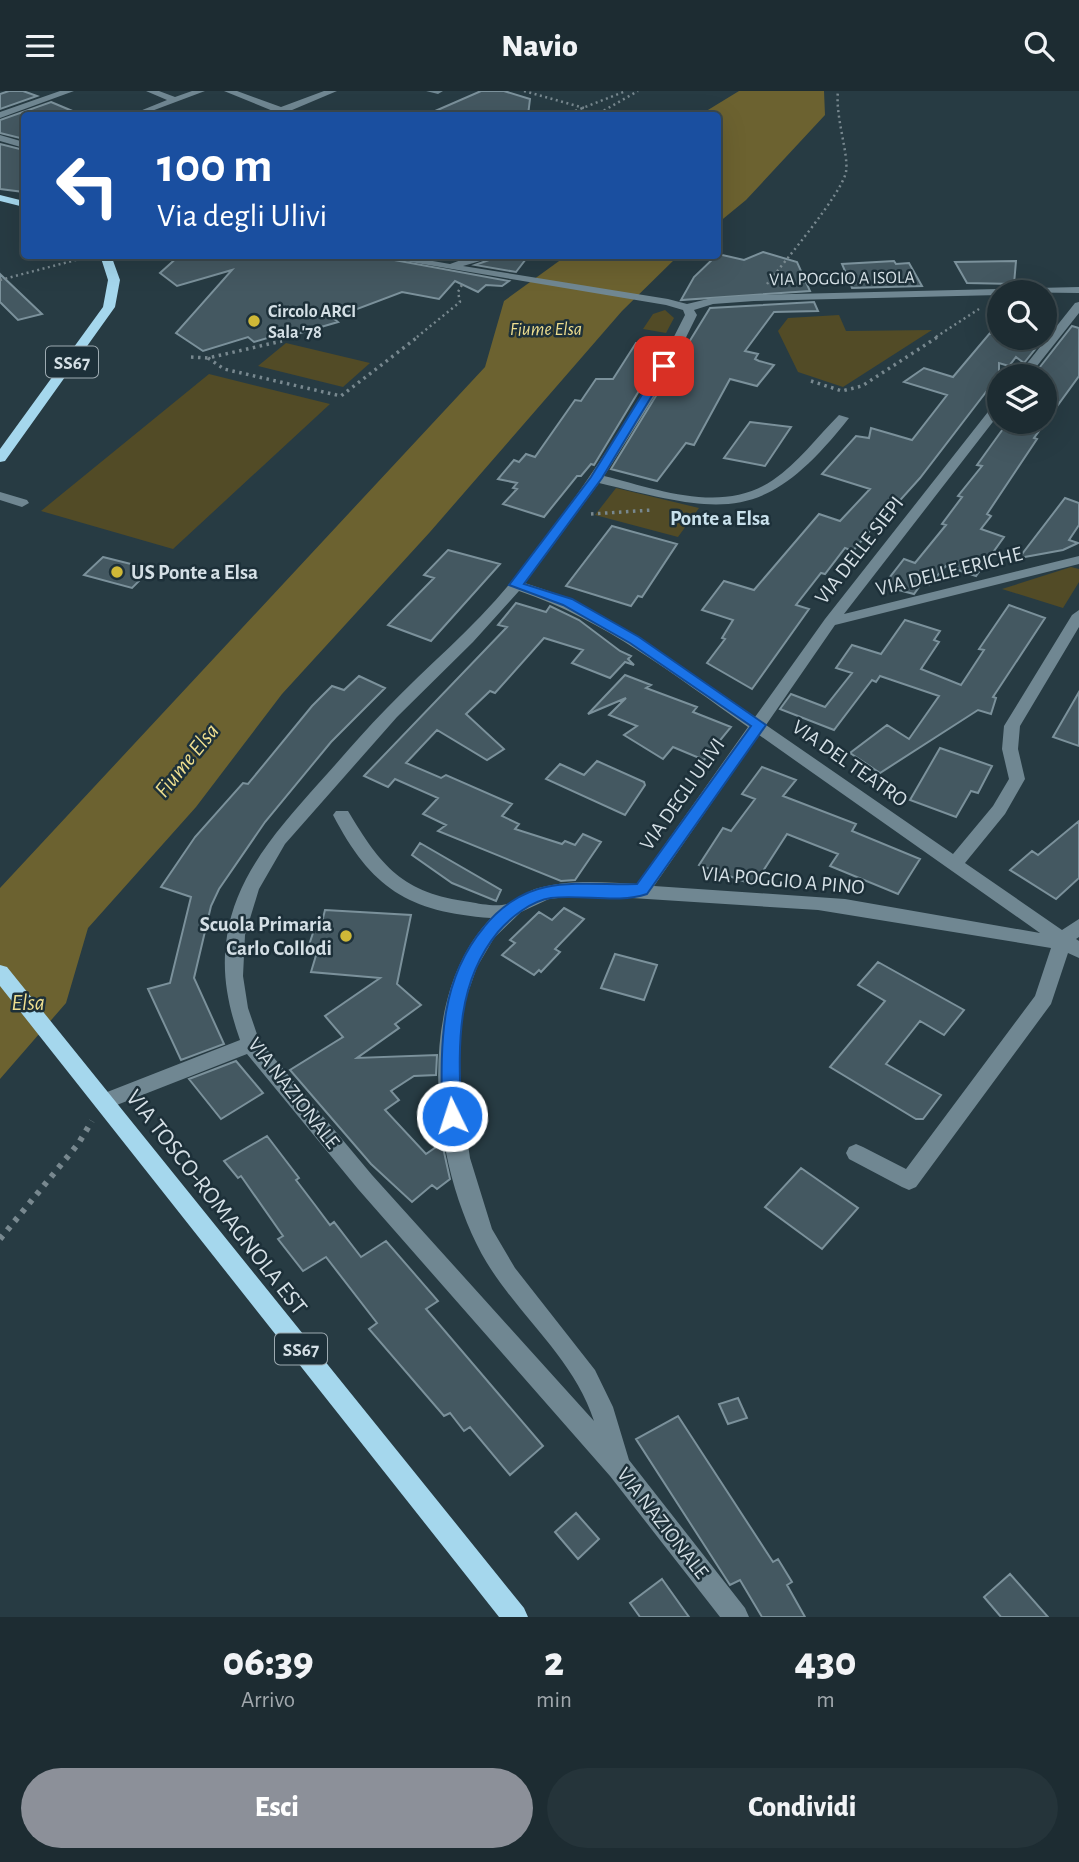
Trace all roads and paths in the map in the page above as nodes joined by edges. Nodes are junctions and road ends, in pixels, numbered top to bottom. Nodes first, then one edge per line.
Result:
1 (69, 91) edge
2 (151, 91) edge
3 (200, 91) edge
4 (229, 91) edge
5 (332, 91) edge
6 (431, 91) edge
7 (438, 91) edge
8 (524, 91) edge
9 (626, 91) edge
10 (638, 91) edge
11 (838, 91) edge
12 (175, 100) junction
13 (585, 109) junction
14 (282, 111) junction
15 (142, 112) edge
16 (279, 112) edge
17 (578, 112) edge
18 (599, 112) edge
19 (0, 115) edge
20 (0, 138) edge
21 (21, 144) edge
22 (0, 198) edge
23 (21, 202) edge
24 (76, 259) edge
25 (106, 259) edge
26 (400, 259) edge
27 (474, 259) edge
28 (451, 267) junction
29 (470, 270) junction
30 (0, 280) edge
31 (1079, 290) edge
32 (1057, 291) edge
33 (987, 292) edge
34 (754, 298) junction
35 (987, 301) edge
36 (1079, 305) edge
37 (687, 308) junction
38 (282, 341) dead end
39 (191, 358) dead end
40 (208, 358) junction
41 (1032, 364) edge
42 (811, 381) dead end
43 (843, 418) dead end
44 (987, 421) edge
45 (0, 458) edge
46 (596, 478) junction
47 (0, 496) edge
48 (22, 503) dead end
49 (662, 509) dead end
50 (566, 516) junction
51 (1079, 560) edge
52 (516, 585) junction
53 (1079, 615) edge
54 (830, 622) junction
55 (759, 725) junction
56 (342, 815) dead end
57 (956, 862) junction
58 (642, 890) junction
59 (507, 911) junction
60 (1079, 926) edge
61 (1070, 946) edge
62 (0, 972) edge
63 (251, 1044) junction
64 (104, 1102) junction
65 (856, 1153) dead end
66 (0, 1239) edge
67 (619, 1467) junction
68 (515, 1617) edge
69 (736, 1617) edge

1 - 19 street
2 - 12 street
3 - 12 street
4 - 14 street
5 - 14 street
6 - 7 street
8 - 13 path
9 - 13 path
10 - 18 path
11 - 34 path
12 - 15 street
13 - 17 path
14 - 16 street
20 - 21 street
22 - 23 main road
24 - 30 path
25 - 45 main road, SS67
26 - 28 street
27 - 28 street
28 - 29 street
29 - 37 street
29 - 40 path
31 - 32 street
33 - 34 street, VIA POGGIO A ISOLA
34 - 37 street, VIA POGGIO A ISOLA
35 - 42 path
36 - 41 street
37 - 46 street, VIA NAZIONALE
38 - 40 path
39 - 40 path
43 - 46 street
44 - 54 street, VIA DELLE SIEPI
46 - 50 street, VIA NAZIONALE
47 - 48 street
49 - 50 path
50 - 52 street, VIA NAZIONALE
51 - 54 street, VIA DELLE ERICHE
52 - 55 street, VIA DEL TEATRO
52 - 63 street, VIA NAZIONALE
53 - 57 street
54 - 55 street, VIA DELLE SIEPI
55 - 57 street, VIA DEL TEATRO
55 - 58 street, VIA DEGLI ULIVI
56 - 59 street
57 - 61 street, VIA DEL TEATRO
58 - 59 street, VIA POGGIO A PINO
58 - 61 street, VIA POGGIO A PINO
59 - 67 street, VIA POGGIO A PINO
60 - 61 street
61 - 65 street
62 - 64 main road, VIA TOSCO-ROMAGNOLA EST / SS67
63 - 64 street
63 - 67 street, VIA NAZIONALE
64 - 66 path
64 - 68 main road, VIA TOSCO-ROMAGNOLA EST / SS67
67 - 69 street, VIA NAZIONALE

